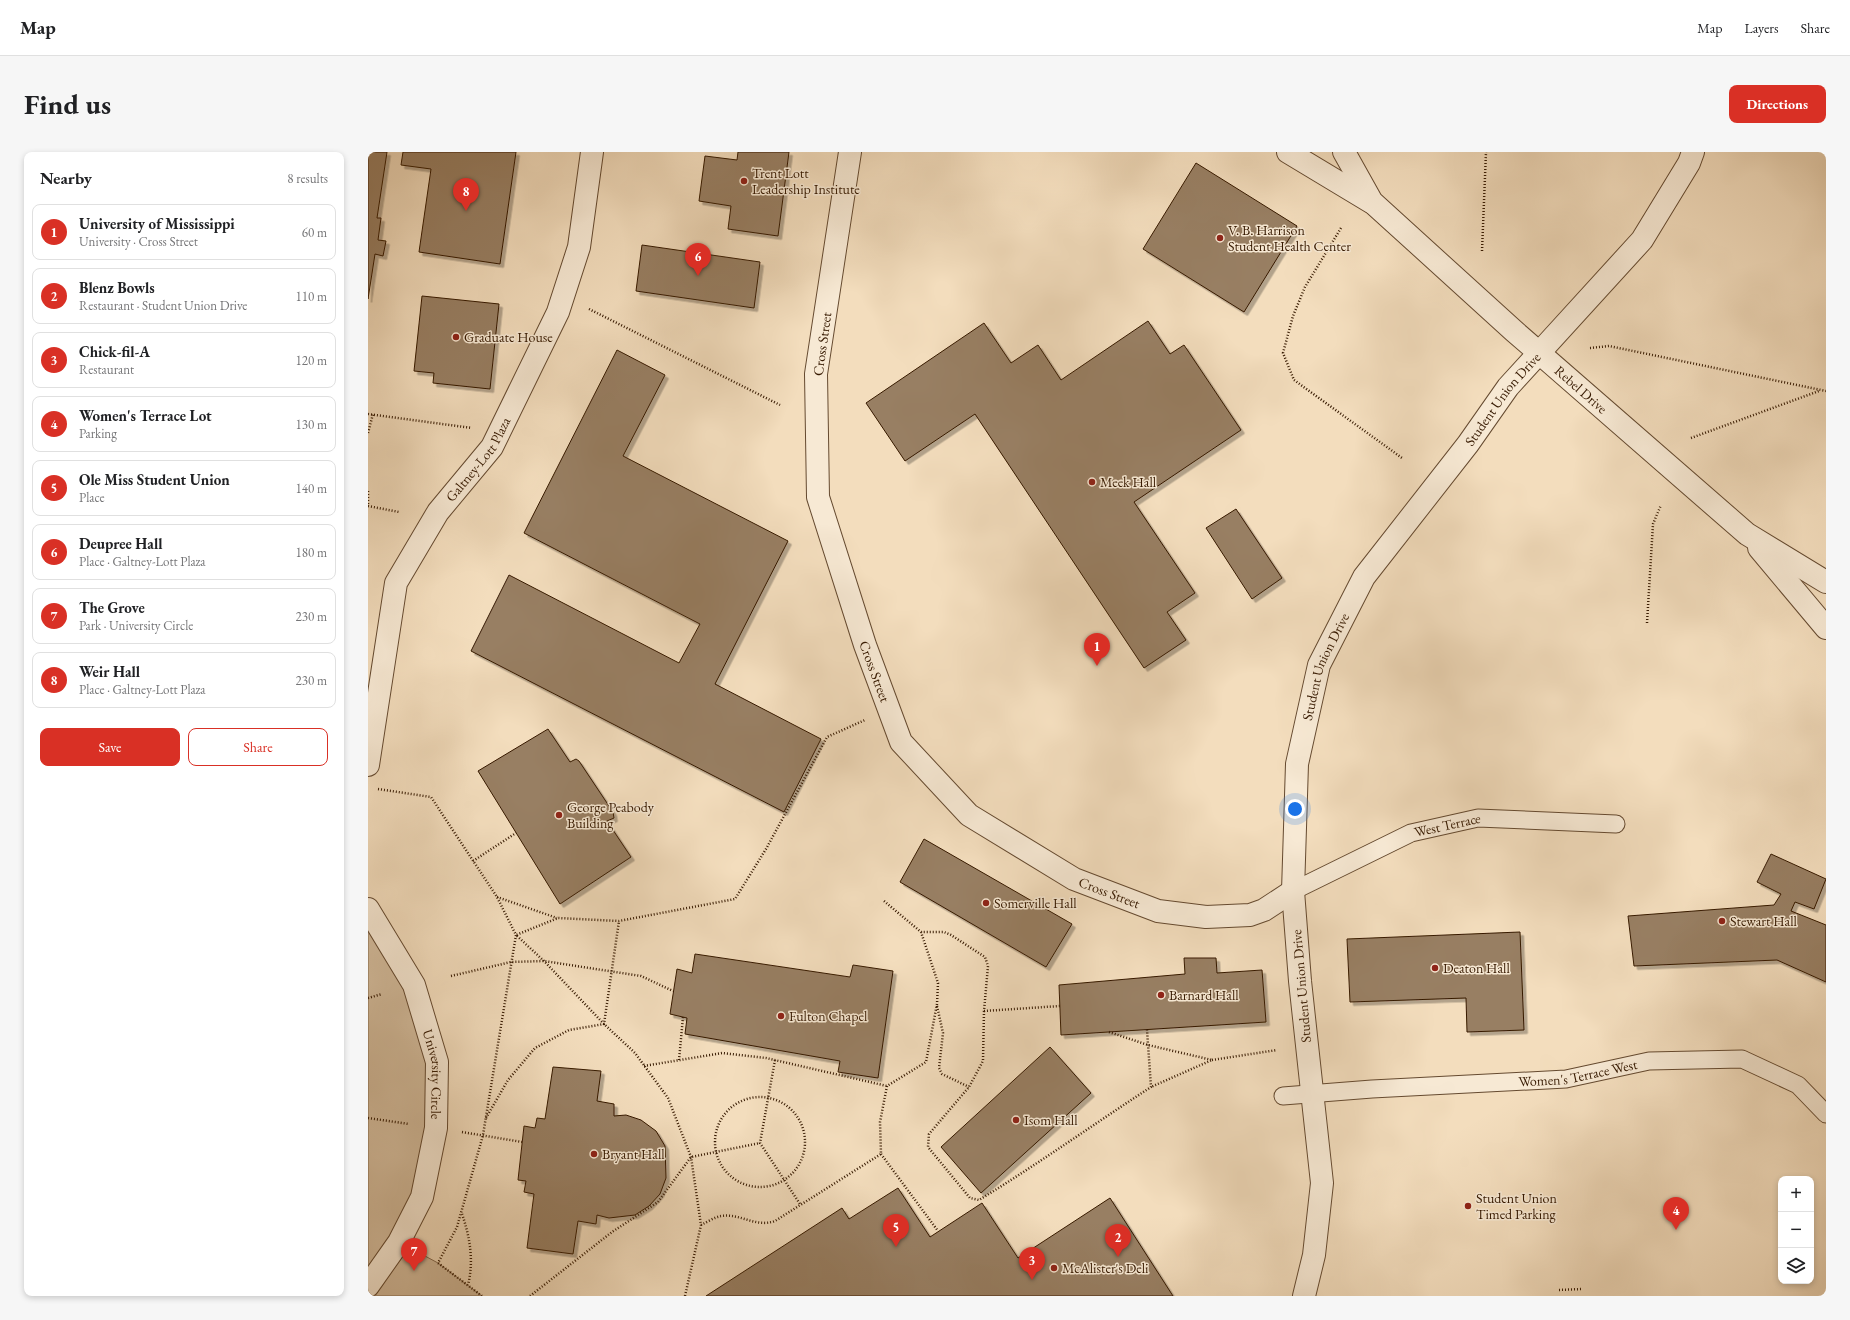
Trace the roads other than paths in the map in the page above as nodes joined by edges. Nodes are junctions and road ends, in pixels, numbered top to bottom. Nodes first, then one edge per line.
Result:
1 (592, 152) edge
2 (850, 152) edge
3 (1288, 152) edge
4 (1344, 152) edge
5 (1693, 152) edge
6 (1372, 202) junction
7 (1539, 353) junction
8 (1747, 534) junction
9 (1826, 582) edge
10 (1826, 628) edge
11 (368, 765) edge
12 (1616, 824) dead end
13 (1293, 891) junction
14 (368, 909) edge
15 (1312, 1093) junction
16 (1283, 1096) dead end
17 (1826, 1114) edge
18 (368, 1286) edge
19 (1304, 1296) edge

1 - 11 street, Galtney-Lott Plaza
2 - 13 street, Cross Street
3 - 6 street
4 - 6 street, Rebel Drive
5 - 7 street, Student Union Drive
6 - 7 street, Rebel Drive
7 - 8 street, Rebel Drive
7 - 13 street, Student Union Drive
8 - 9 street, Rebel Drive
8 - 10 street
12 - 13 lane, West Terrace
13 - 15 street, Student Union Drive
14 - 18 street, University Circle
15 - 16 lane, Women's Terrace West
15 - 17 lane, Women's Terrace West
15 - 19 street, Student Union Drive

